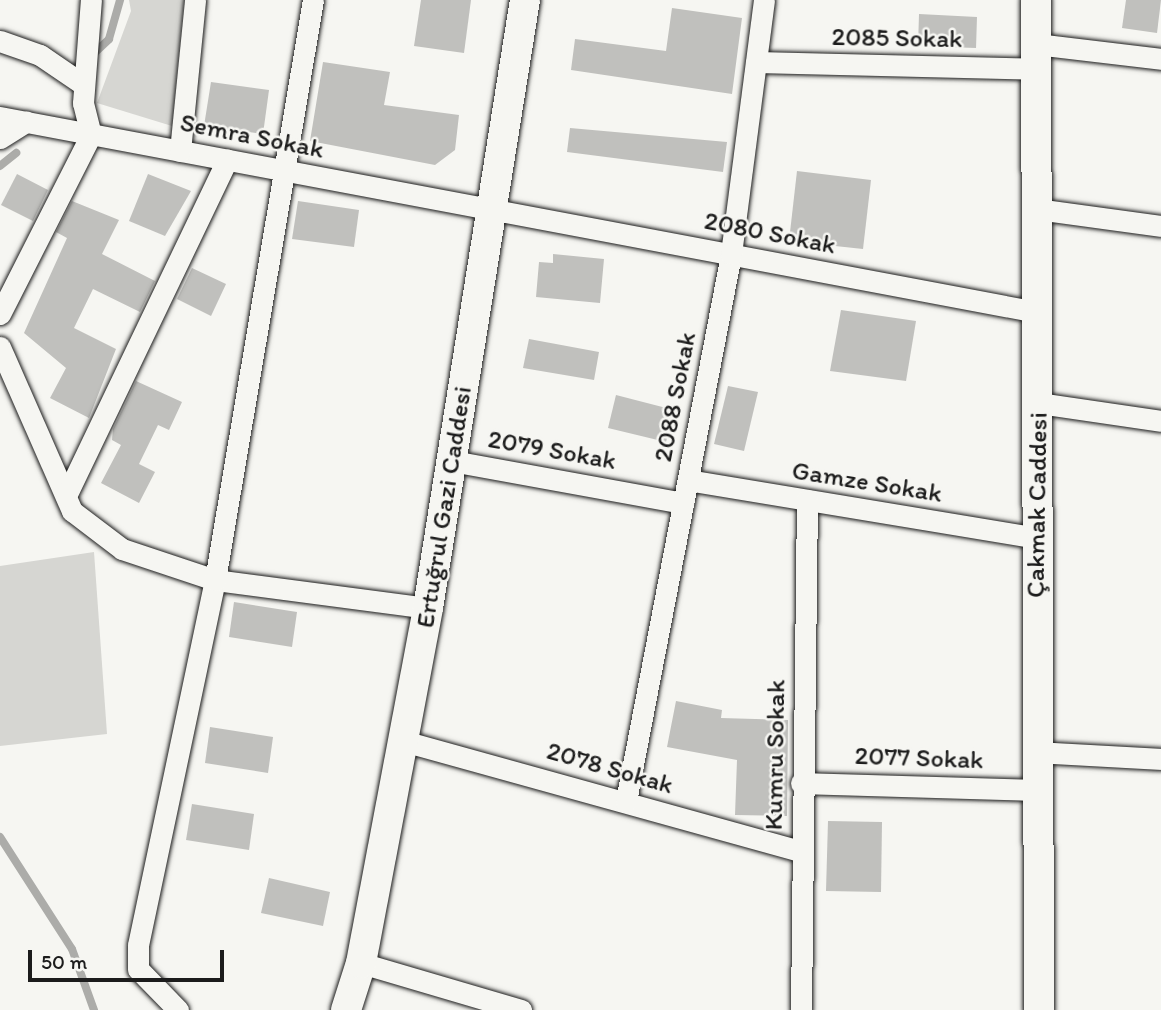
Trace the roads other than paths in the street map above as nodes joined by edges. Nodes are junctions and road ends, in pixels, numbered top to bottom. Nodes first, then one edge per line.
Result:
1 (91, 0) edge
2 (195, 0) edge
3 (313, 0) edge
4 (525, 0) edge
5 (764, 0) edge
6 (1036, 0) edge
7 (0, 41) edge
8 (1036, 56) junction
9 (1161, 60) edge
10 (756, 62) junction
11 (84, 85) junction
12 (0, 117) edge
13 (26, 122) junction
14 (92, 135) junction
15 (0, 138) edge
16 (180, 151) junction
17 (227, 160) junction
18 (287, 171) junction
19 (1037, 209) junction
20 (493, 210) junction
21 (1161, 226) edge
22 (731, 254) junction
23 (1037, 312) junction
24 (0, 314) edge
25 (0, 347) edge
26 (1038, 403) junction
27 (1161, 421) edge
28 (452, 461) junction
29 (688, 480) junction
30 (66, 496) junction
31 (807, 500) junction
32 (683, 502) junction
33 (1037, 538) junction
34 (215, 580) junction
35 (428, 608) junction
36 (403, 741) junction
37 (1036, 752) junction
38 (1161, 759) edge
39 (801, 783) junction
40 (1035, 790) junction
41 (626, 802) junction
42 (802, 852) junction
43 (361, 963) junction
44 (178, 1010) edge
45 (346, 1010) edge
46 (522, 1010) edge
47 (801, 1010) edge
48 (1040, 1010) edge

1 - 11 street
2 - 16 street
3 - 18 street
4 - 20 main road, Ertuğrul Gazi Caddesi
5 - 10 street, 2088 Sokak
6 - 8 main road, Çakmak Caddesi
7 - 11 street
8 - 9 street, 2085 Sokak
8 - 10 street, 2085 Sokak
8 - 19 main road, Çakmak Caddesi
10 - 22 street, 2088 Sokak
11 - 14 street
12 - 13 street, Semra Sokak
13 - 14 street, Semra Sokak
13 - 15 street
14 - 16 street, Semra Sokak
14 - 24 street
16 - 17 street, Semra Sokak
17 - 18 street, Semra Sokak
17 - 30 street
18 - 20 street, Semra Sokak
18 - 34 street
19 - 21 street
19 - 23 main road, Çakmak Caddesi
20 - 22 street, 2080 Sokak
20 - 28 main road, Ertuğrul Gazi Caddesi
22 - 23 street, 2080 Sokak
22 - 29 street, 2088 Sokak
23 - 26 main road, Çakmak Caddesi
25 - 30 street
26 - 27 street
26 - 33 main road, Çakmak Caddesi
28 - 32 street, 2079 Sokak
28 - 35 main road, Ertuğrul Gazi Caddesi
29 - 31 street, Gamze Sokak
29 - 32 street, 2088 Sokak
30 - 34 street
31 - 33 street, Gamze Sokak
31 - 39 street, Kumru Sokak
32 - 41 street, 2088 Sokak
33 - 37 main road, Çakmak Caddesi
34 - 35 street
34 - 44 street
35 - 36 main road, Ertuğrul Gazi Caddesi
36 - 41 street, 2078 Sokak
36 - 43 main road, Ertuğrul Gazi Caddesi
37 - 38 street
37 - 40 main road, Çakmak Caddesi
39 - 40 street, 2077 Sokak
39 - 42 street, Kumru Sokak
40 - 48 main road, Çakmak Caddesi
41 - 42 street, 2078 Sokak
42 - 47 street, Kumru Sokak
43 - 45 main road, Ertuğrul Gazi Caddesi
43 - 46 street

